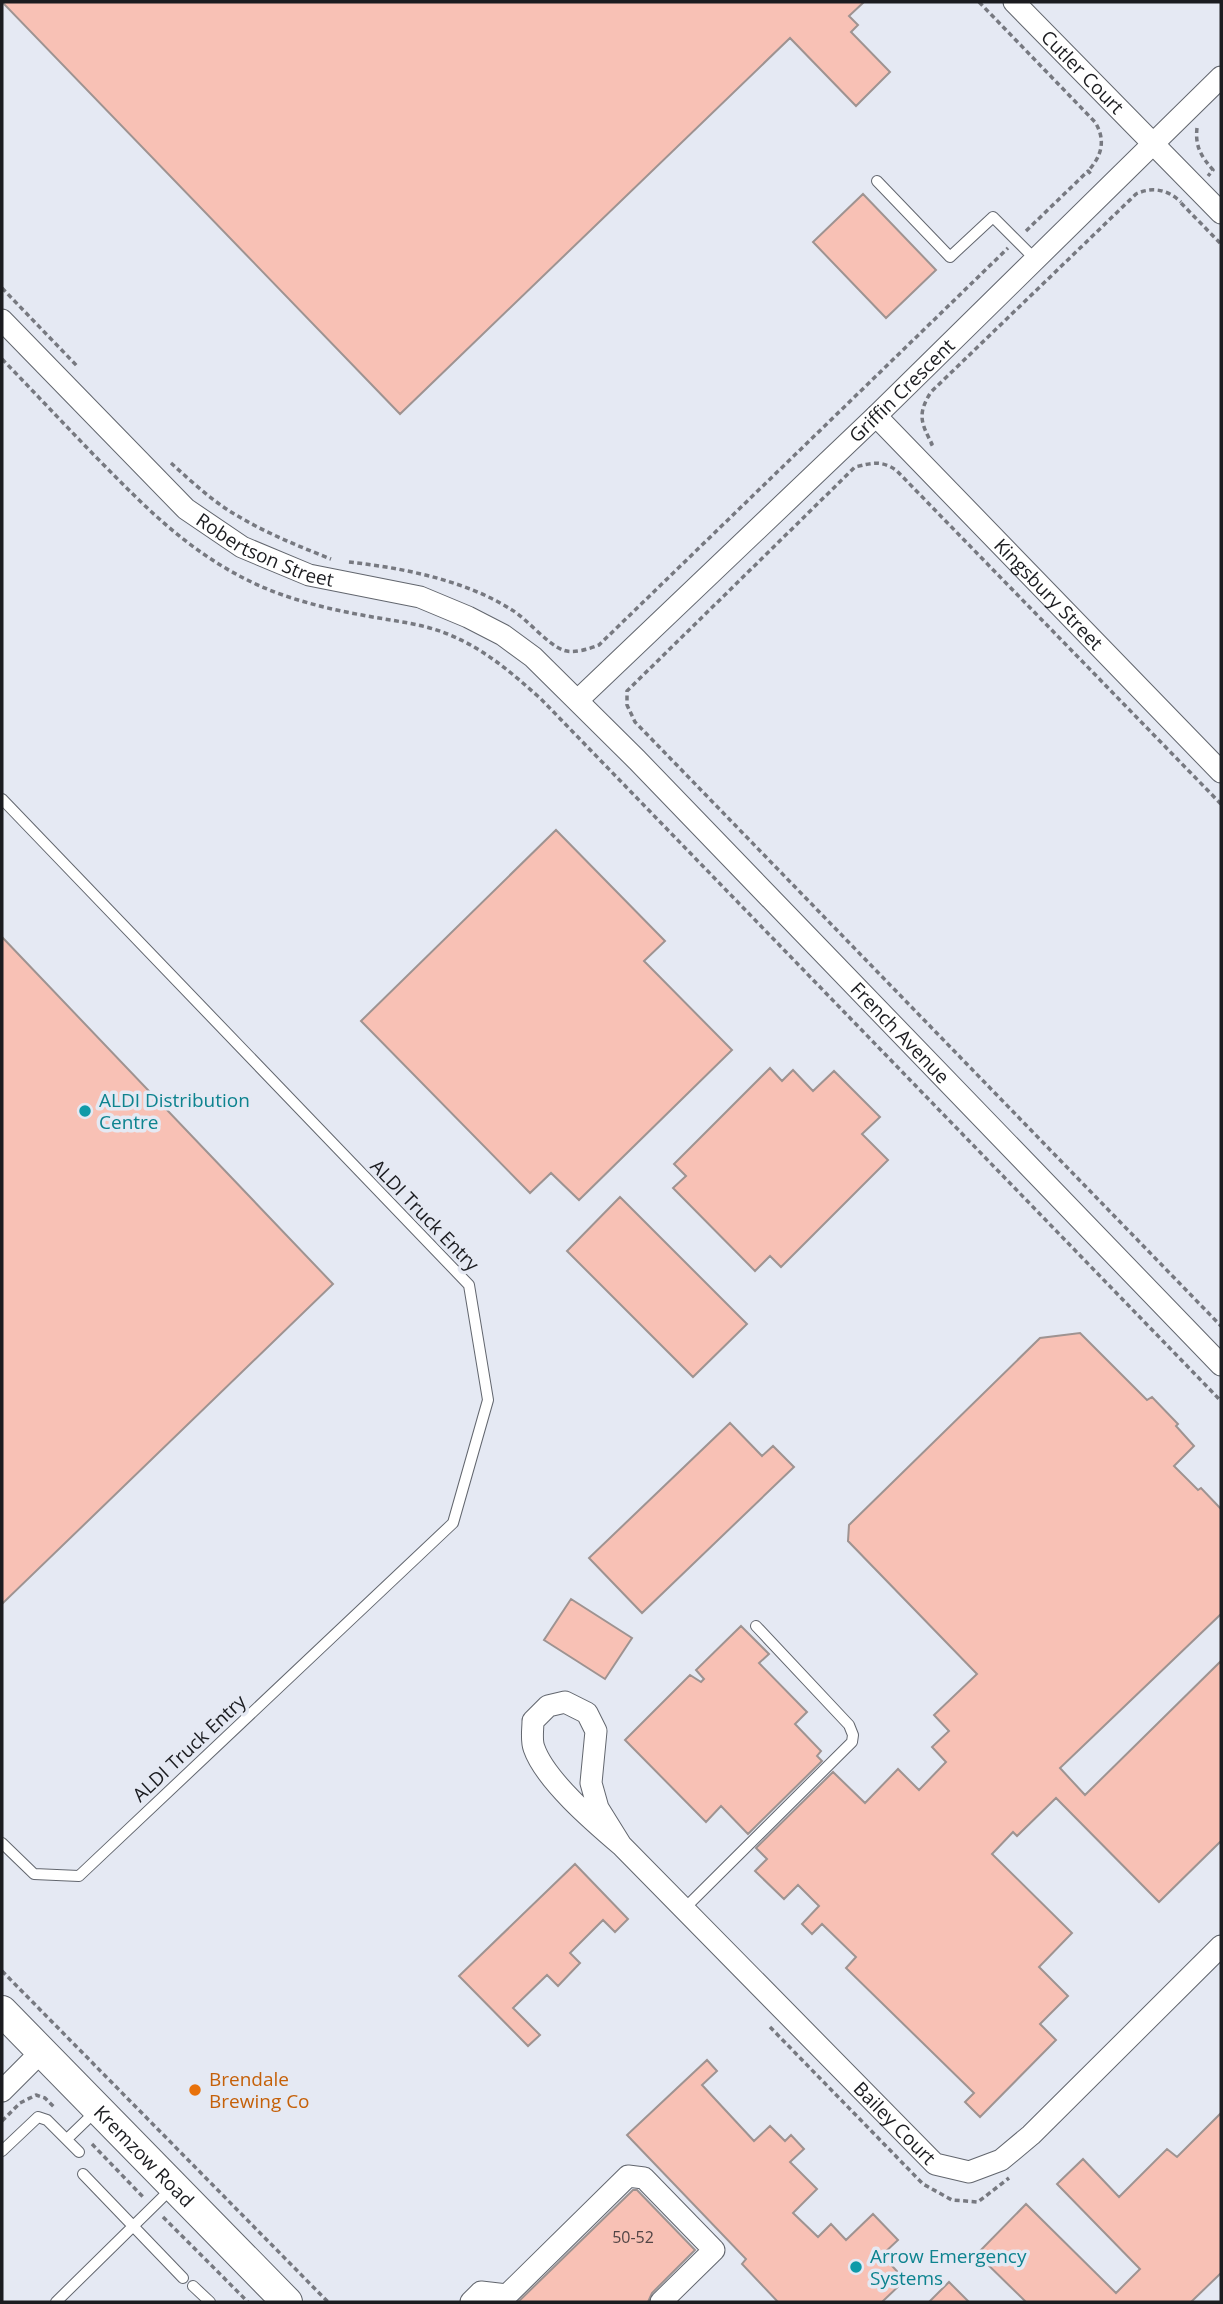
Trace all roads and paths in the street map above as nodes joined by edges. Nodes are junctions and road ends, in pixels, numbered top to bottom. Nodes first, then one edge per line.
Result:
1 (979, 2) edge
2 (1014, 2) edge
3 (1221, 77) edge
4 (1202, 121) dead end
5 (1152, 144) junction
6 (1207, 176) dead end
7 (877, 181) dead end
8 (1185, 198) dead end
9 (1181, 202) junction
10 (1221, 213) edge
11 (1016, 240) junction
12 (1221, 244) edge
13 (1035, 259) junction
14 (2, 288) edge
15 (2, 320) edge
16 (85, 376) dead end
17 (876, 416) junction
18 (929, 447) dead end
19 (170, 463) dead end
20 (335, 560) dead end
21 (349, 562) dead end
22 (591, 648) junction
23 (597, 653) dead end
24 (541, 699) dead end
25 (578, 700) junction
26 (1221, 772) edge
27 (2, 799) edge
28 (1221, 804) edge
29 (1221, 1326) edge
30 (1221, 1365) edge
31 (1221, 1401) edge
32 (757, 1626) dead end
33 (2, 1843) edge
34 (621, 1845) junction
35 (684, 1909) junction
36 (1221, 1947) edge
37 (2, 1971) edge
38 (2, 2011) edge
39 (768, 2024) dead end
40 (41, 2052) junction
41 (2, 2091) edge
42 (87, 2119) junction
43 (2, 2121) edge
44 (67, 2139) junction
45 (4, 2146) edge
46 (79, 2152) dead end
47 (83, 2174) dead end
48 (1010, 2178) dead end
49 (163, 2197) junction
50 (133, 2226) junction
51 (183, 2278) dead end
52 (193, 2286) dead end
53 (277, 2297) edge
54 (496, 2298) edge
55 (56, 2302) edge
56 (210, 2302) edge
57 (248, 2302) edge
58 (328, 2302) edge
59 (471, 2302) edge
60 (661, 2302) edge

1 - 11 path
2 - 5 street, Cutler Court
3 - 5 street, Griffin Crescent
4 - 6 path
5 - 10 street, Cutler Court
5 - 13 street, Griffin Crescent
7 - 11 lane
8 - 9 path
9 - 12 path
9 - 18 path
11 - 13 lane
11 - 22 path
13 - 17 street, Griffin Crescent
14 - 16 path
15 - 25 street, Robertson Street
17 - 25 street, Griffin Crescent
17 - 26 street, Kingsbury Street
19 - 20 path
21 - 22 path
22 - 23 path
24 - 31 path
25 - 30 street, French Avenue
27 - 33 lane, ALDI Truck Entry
28 - 29 path
32 - 35 lane
34 - 34 street, Bailey Court
34 - 35 street, Bailey Court
35 - 36 street, Bailey Court
37 - 58 path
38 - 40 street, Kremzow Road
39 - 48 path
40 - 41 street
40 - 42 street, Kremzow Road
42 - 43 path
42 - 44 lane
42 - 49 street, Kremzow Road
42 - 49 path
44 - 45 lane
44 - 46 lane
47 - 50 lane
49 - 50 lane
49 - 53 street, Kremzow Road
49 - 57 path
50 - 51 lane
50 - 55 lane
52 - 56 lane
54 - 59 street
54 - 60 street

